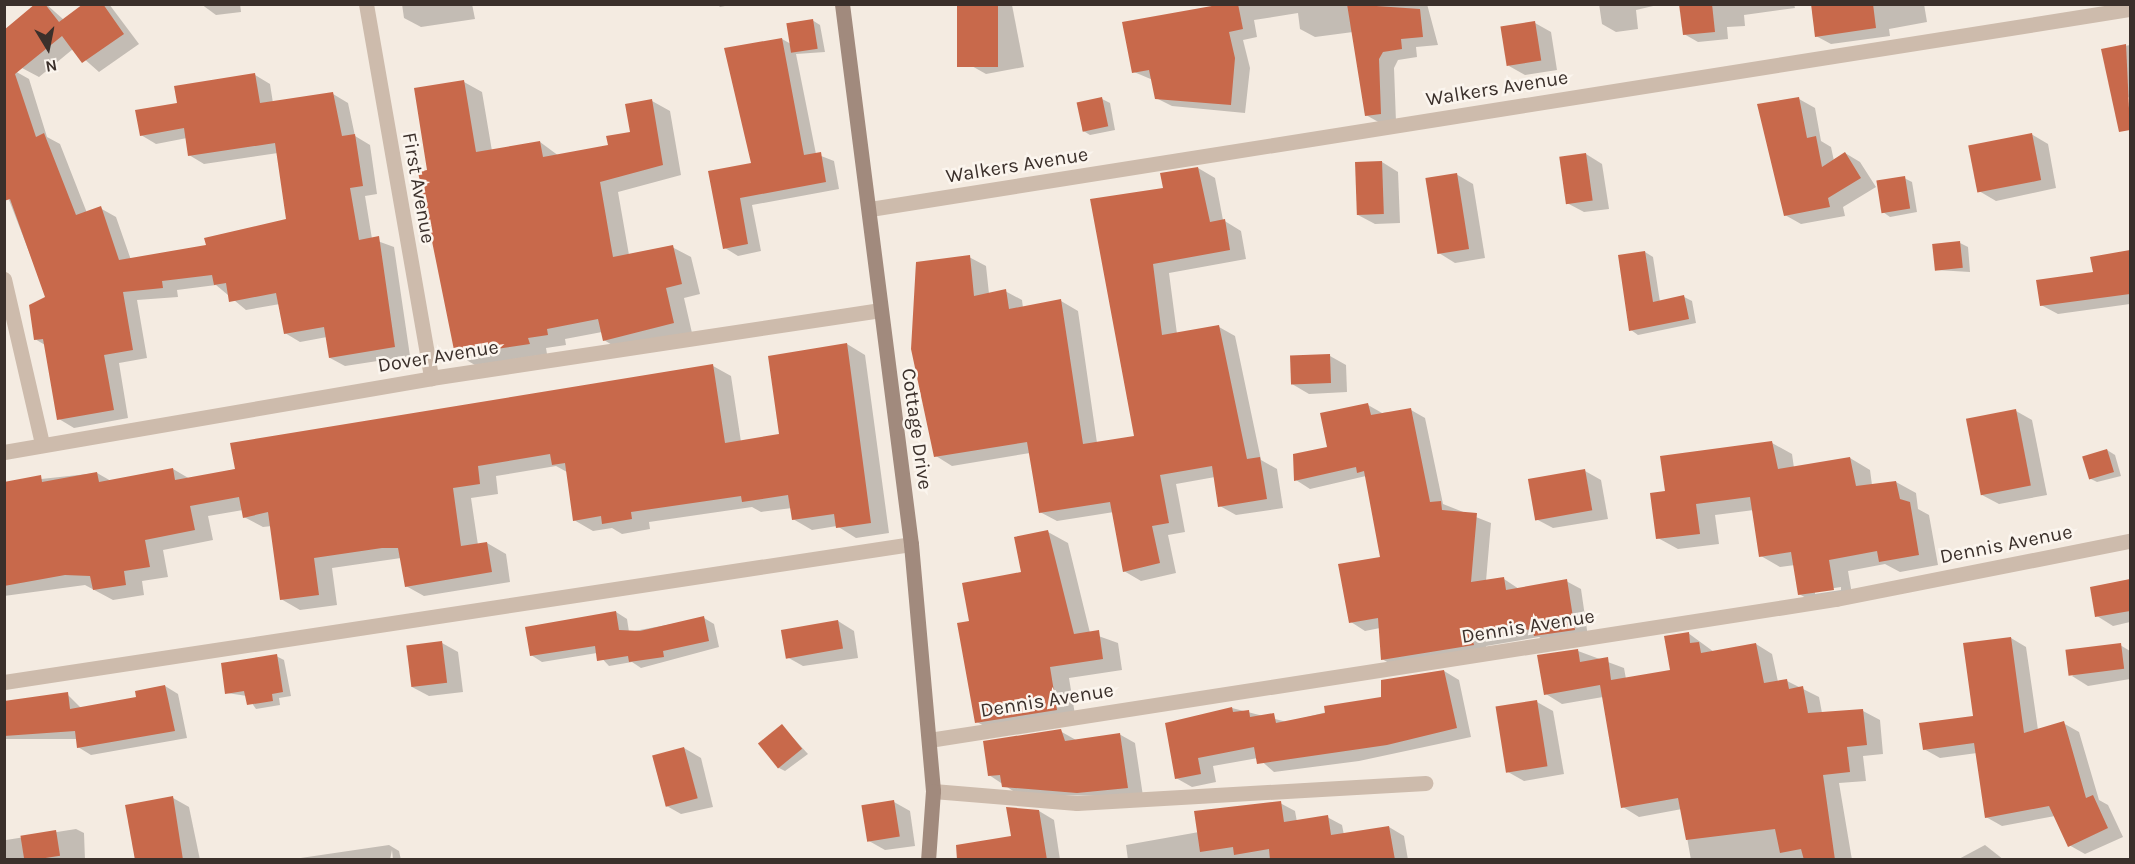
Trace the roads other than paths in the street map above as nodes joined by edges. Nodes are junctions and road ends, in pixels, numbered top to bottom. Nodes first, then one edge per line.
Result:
1 (366, 4) edge
2 (842, 4) edge
3 (2130, 9) edge
4 (870, 209) junction
5 (4, 279) edge
6 (879, 310) junction
7 (431, 378) junction
8 (42, 444) junction
9 (4, 452) edge
10 (2130, 541) edge
11 (911, 544) junction
12 (4, 682) edge
13 (929, 740) junction
14 (1425, 783) dead end
15 (933, 791) junction
16 (928, 860) edge

1 - 7 street, First Avenue
2 - 4 street, Cottage Drive
3 - 4 street, Walkers Avenue
4 - 6 street, Cottage Drive
5 - 8 street
6 - 7 street, Dover Avenue
6 - 11 street, Cottage Drive
7 - 8 street, Dover Avenue
8 - 9 street, Dover Avenue
10 - 13 street, Dennis Avenue
11 - 12 street
11 - 13 street, Cottage Drive
13 - 15 street, Cottage Drive
14 - 15 street
15 - 16 street, Cottage Drive

